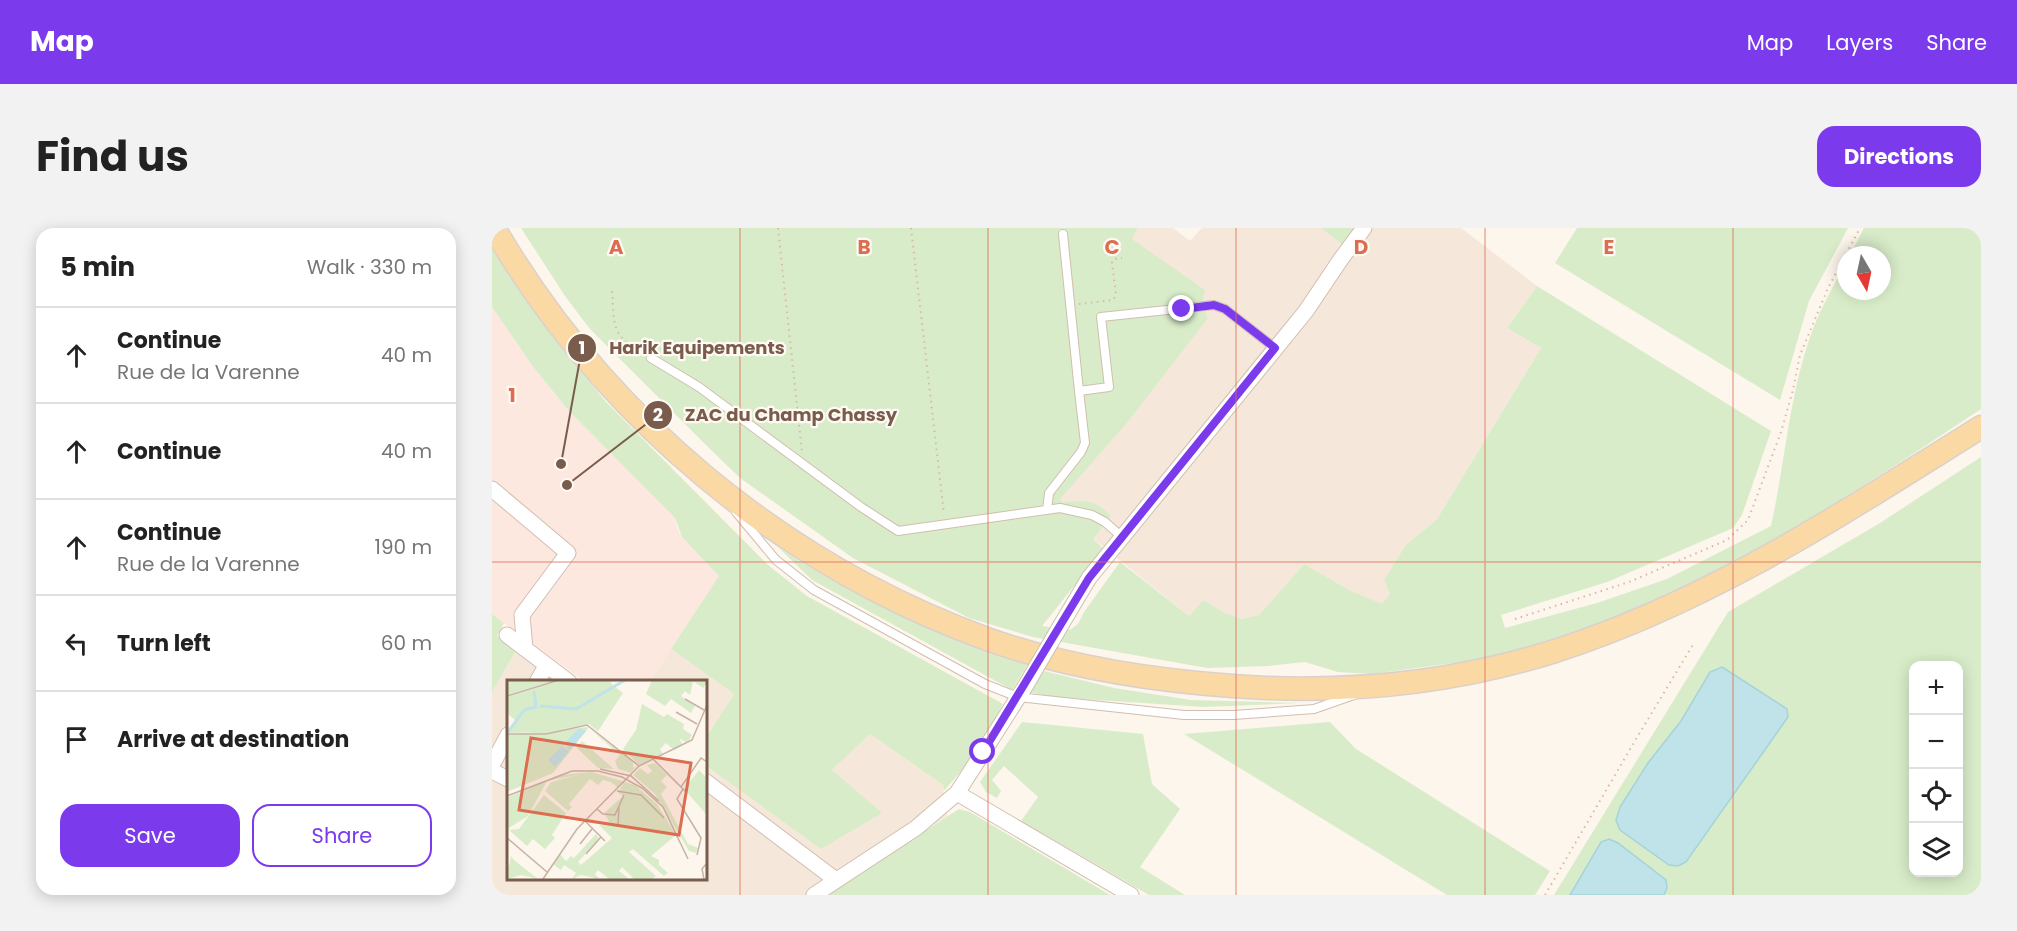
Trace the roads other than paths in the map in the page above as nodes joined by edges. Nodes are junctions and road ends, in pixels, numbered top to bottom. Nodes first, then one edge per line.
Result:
1 (494, 228) edge
2 (1364, 228) edge
3 (1063, 234) dead end
4 (1275, 348) junction
5 (651, 358) road end
6 (1079, 391) junction
7 (1981, 427) edge
8 (712, 483) junction
9 (492, 489) edge
10 (1047, 510) junction
11 (1122, 537) junction
12 (507, 635) dead end
13 (525, 649) junction
14 (546, 666) junction
15 (538, 680) edge
16 (566, 680) edge
17 (1373, 687) junction
18 (1022, 691) junction
19 (507, 737) edge
20 (492, 765) edge
21 (492, 771) edge
22 (507, 778) edge
23 (706, 782) edge
24 (957, 794) junction
25 (836, 880) junction
26 (814, 895) edge
27 (1131, 895) edge

1 - 8 main road
2 - 4 street
3 - 6 lane
4 - 6 lane
4 - 11 street
5 - 10 lane
6 - 10 lane
7 - 17 main road
8 - 17 main road
8 - 18 lane
9 - 13 street
10 - 11 lane
11 - 18 street, bridge
12 - 13 street
13 - 14 street
14 - 15 street
14 - 16 street
17 - 18 lane
18 - 24 street
19 - 20 street
21 - 22 street
23 - 25 street
24 - 25 street
24 - 27 street
25 - 26 street

